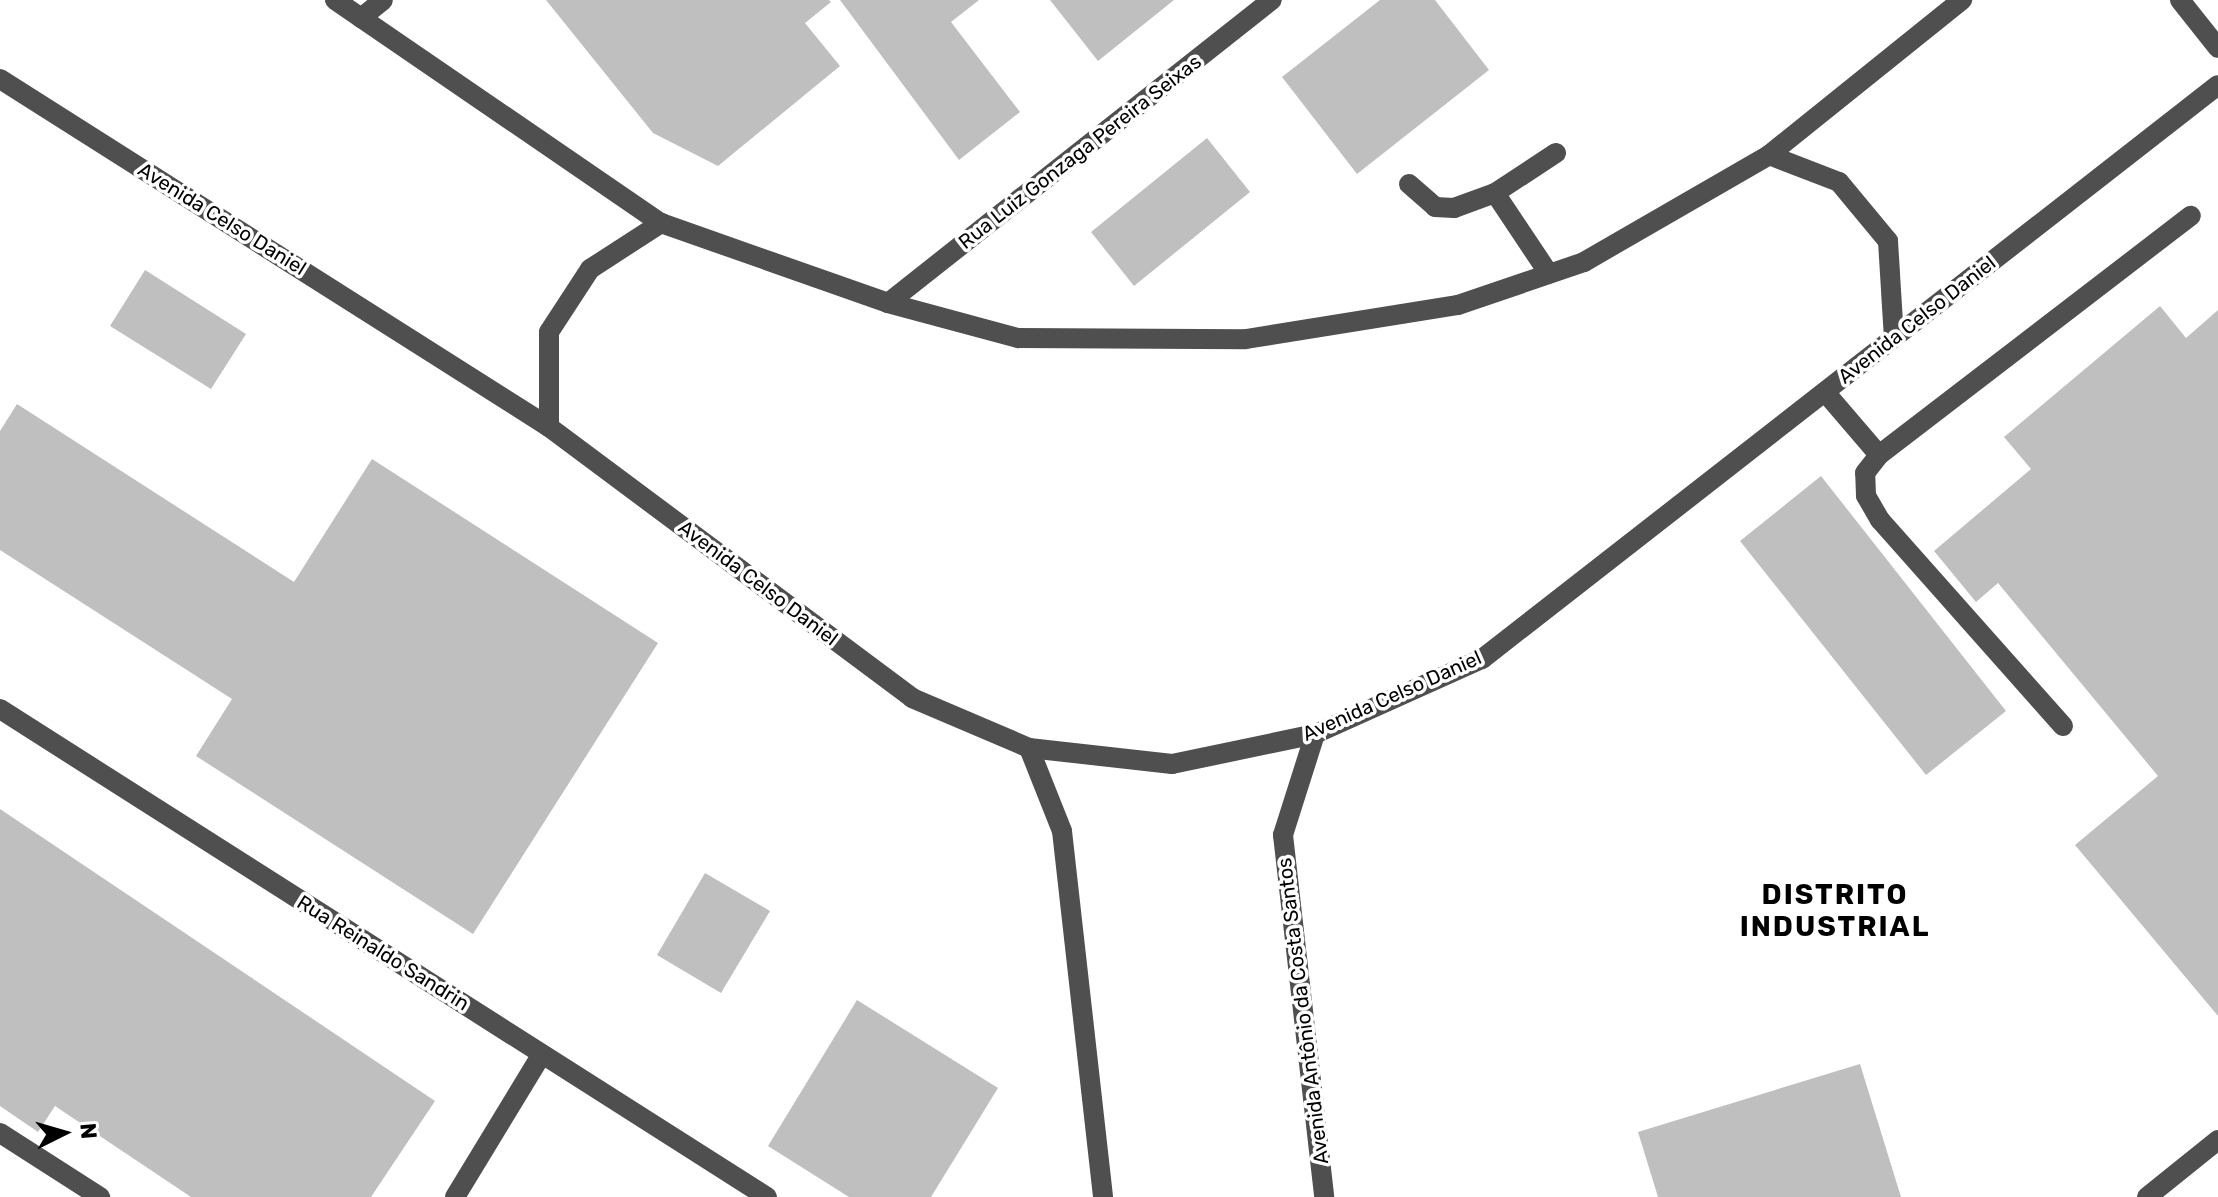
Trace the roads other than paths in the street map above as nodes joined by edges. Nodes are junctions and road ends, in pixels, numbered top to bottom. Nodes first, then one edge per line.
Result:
1 (335, 0) edge
2 (383, 0) edge
3 (1272, 0) edge
4 (1962, 0) edge
5 (2180, 0) edge
6 (361, 18) junction
7 (2218, 48) edge
8 (0, 79) edge
9 (2218, 85) edge
10 (1556, 153) dead end
11 (1769, 155) junction
12 (1409, 184) dead end
13 (1495, 193) junction
14 (2191, 216) dead end
15 (661, 223) junction
16 (1549, 274) junction
17 (888, 303) junction
18 (1894, 338) junction
19 (1825, 392) junction
20 (549, 427) junction
21 (1879, 455) junction
22 (0, 709) edge
23 (2063, 726) dead end
24 (1315, 734) junction
25 (1029, 748) junction
26 (542, 1054) junction
27 (0, 1133) edge
28 (2218, 1140) edge
29 (100, 1197) edge
30 (455, 1197) edge
31 (767, 1197) edge
32 (1103, 1197) edge
33 (1324, 1197) edge
34 (2147, 1197) edge

1 - 6 street
2 - 6 street
3 - 17 street, Rua Luiz Gonzaga Pereira Seixas
4 - 11 street
5 - 7 street
6 - 15 street
8 - 20 street, Avenida Celso Daniel
9 - 18 street, Avenida Celso Daniel
10 - 13 street
11 - 16 street
11 - 18 street
12 - 13 street
13 - 16 street
14 - 21 street
15 - 17 street
15 - 20 street
16 - 17 street
18 - 19 street, Avenida Celso Daniel
19 - 21 street
19 - 24 street, Avenida Celso Daniel
20 - 25 street, Avenida Celso Daniel
21 - 23 street
22 - 26 street, Rua Reinaldo Sandrin
24 - 25 street, Avenida Celso Daniel
24 - 33 street, Avenida Antônio da Costa Santos
25 - 32 street
26 - 30 street
26 - 31 street, Rua Reinaldo Sandrin
27 - 29 street
28 - 34 street

